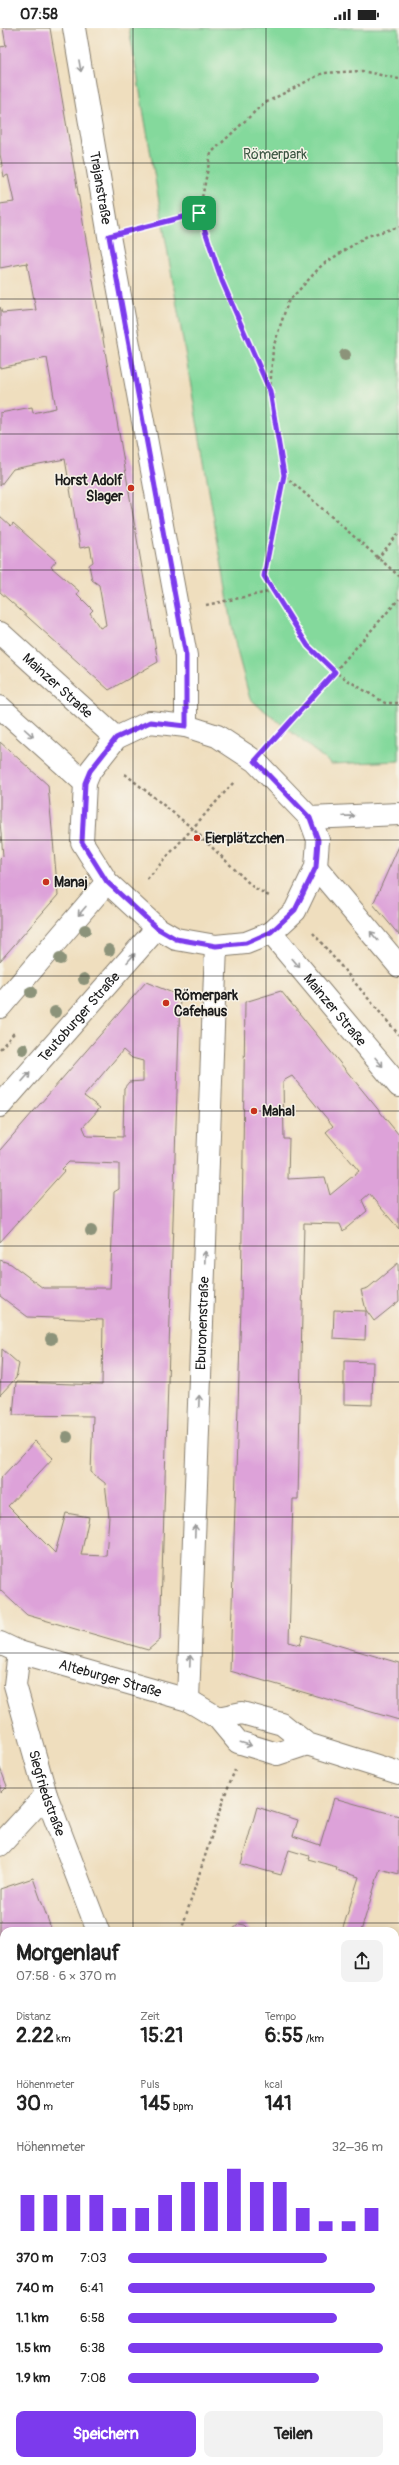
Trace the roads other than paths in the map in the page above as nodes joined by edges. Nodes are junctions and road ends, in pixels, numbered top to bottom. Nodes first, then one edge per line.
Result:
1 (74, 28) edge
2 (0, 632) edge
3 (0, 707) edge
4 (186, 726) junction
5 (116, 738) junction
6 (85, 783) junction
7 (399, 814) edge
8 (310, 818) junction
9 (316, 867) junction
10 (107, 882) junction
11 (157, 928) junction
12 (271, 932) junction
13 (216, 946) junction
14 (399, 966) edge
15 (0, 1007) edge
16 (399, 1086) edge
17 (0, 1106) edge
18 (9, 1647) edge
19 (188, 1700) junction
20 (218, 1718) junction
21 (307, 1744) junction
22 (399, 1773) edge
23 (46, 1795) junction
24 (0, 1845) edge
25 (96, 1927) edge

1 -> 4 street, Trajanstraße
2 - 5 street, Mainzer Straße
3 -> 6 street
4 - 5 street
4 - 8 street
5 - 6 street
6 - 10 street
8 -> 7 street
8 - 9 street
9 - 12 street
14 -> 9 street
10 - 11 street
10 -> 15 street
11 - 13 street
17 -> 11 street, Teutoburger Straße
12 - 13 street
12 -> 16 street, Mainzer Straße
19 -> 13 street, Eburonenstraße
18 - 19 street, Alteburger Straße
18 - 23 street, Siegfriedstraße
19 - 20 street, Alteburger Straße
20 - 21 street
20 -> 21 street, Alteburger Straße
21 - 22 street
23 - 24 street
23 - 25 street, Siegfriedstraße

